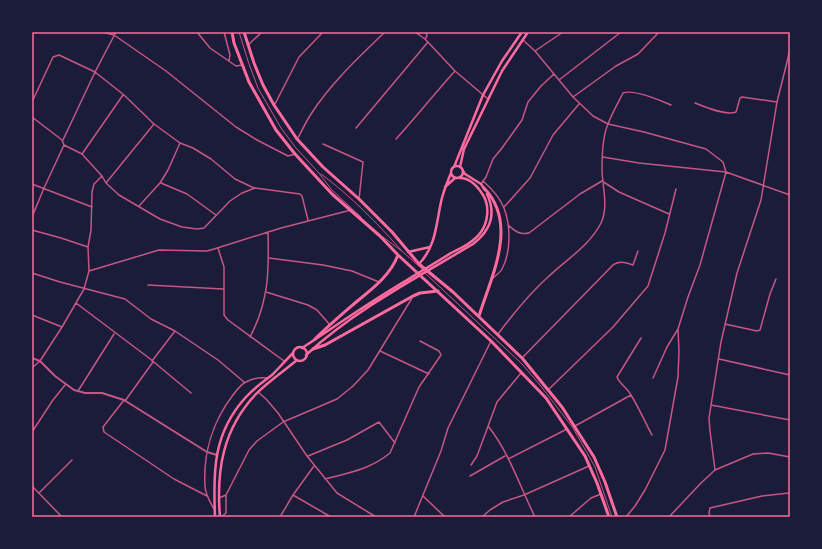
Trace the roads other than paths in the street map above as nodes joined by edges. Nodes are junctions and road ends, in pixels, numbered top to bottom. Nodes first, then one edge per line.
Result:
1 (102, 32) edge
2 (116, 32) edge
3 (197, 32) edge
4 (224, 32) edge
5 (232, 32) edge
6 (239, 32) edge
7 (244, 32) edge
8 (262, 32) edge
9 (323, 32) edge
10 (385, 32) edge
11 (415, 32) edge
12 (426, 32) edge
13 (522, 32) edge
14 (528, 32) edge
15 (563, 32) edge
16 (620, 32) edge
17 (659, 32) edge
18 (114, 35) junction
19 (425, 39) junction
20 (522, 40) junction
21 (428, 42) junction
22 (248, 44) junction
23 (535, 50) junction
24 (790, 50) edge
25 (229, 61) junction
26 (242, 65) junction
27 (455, 71) junction
28 (95, 72) junction
29 (554, 74) junction
30 (559, 80) junction
31 (124, 95) junction
32 (483, 95) junction
33 (573, 98) junction
34 (488, 99) junction
35 (32, 102) edge
36 (777, 102) junction
37 (695, 103) dead end
38 (579, 104) junction
39 (274, 105) junction
40 (671, 105) dead end
41 (32, 117) edge
42 (154, 124) junction
43 (608, 124) junction
44 (356, 128) dead end
45 (297, 139) junction
46 (396, 139) dead end
47 (62, 140) junction
48 (180, 143) junction
49 (64, 144) junction
50 (323, 144) dead end
51 (82, 154) junction
52 (295, 154) junction
53 (603, 157) junction
54 (454, 167) junction
55 (460, 167) junction
56 (463, 171) junction
57 (726, 172) junction
58 (319, 173) junction
59 (451, 173) junction
60 (102, 176) junction
61 (455, 178) junction
62 (460, 178) junction
63 (482, 182) junction
64 (602, 182) junction
65 (160, 183) junction
66 (32, 184) edge
67 (106, 184) junction
68 (764, 186) junction
69 (44, 188) junction
70 (255, 188) junction
71 (445, 188) junction
72 (484, 188) junction
73 (676, 189) dead end
74 (790, 195) edge
75 (359, 199) junction
76 (138, 206) junction
77 (92, 207) junction
78 (504, 207) junction
79 (351, 210) junction
80 (669, 214) junction
81 (216, 215) junction
82 (32, 217) edge
83 (308, 220) junction
84 (508, 225) junction
85 (32, 230) edge
86 (268, 231) junction
87 (88, 247) junction
88 (431, 247) junction
89 (218, 248) junction
90 (638, 251) dead end
91 (403, 252) junction
92 (408, 252) junction
93 (398, 255) junction
94 (268, 258) junction
95 (441, 261) junction
96 (419, 264) junction
97 (89, 271) junction
98 (32, 273) edge
99 (491, 279) junction
100 (776, 279) dead end
101 (409, 280) junction
102 (379, 282) junction
103 (148, 284) dead end
104 (84, 289) junction
105 (224, 289) junction
106 (438, 291) junction
107 (266, 292) junction
108 (413, 296) junction
109 (76, 303) junction
110 (32, 315) edge
111 (479, 316) junction
112 (725, 324) junction
113 (330, 325) junction
114 (62, 327) junction
115 (678, 329) junction
116 (175, 330) junction
117 (114, 333) junction
118 (498, 334) junction
119 (250, 337) junction
120 (642, 338) dead end
121 (315, 339) junction
122 (420, 341) dead end
123 (491, 341) junction
124 (302, 348) junction
125 (313, 349) junction
126 (380, 351) junction
127 (293, 353) junction
128 (306, 355) junction
129 (32, 358) edge
130 (522, 358) junction
131 (719, 359) junction
132 (297, 360) junction
133 (40, 361) junction
134 (153, 361) junction
135 (285, 361) junction
136 (32, 368) edge
137 (522, 372) junction
138 (429, 374) junction
139 (790, 375) edge
140 (268, 378) junction
141 (653, 378) dead end
142 (244, 382) junction
143 (66, 384) junction
144 (548, 390) junction
145 (78, 392) junction
146 (258, 392) junction
147 (191, 393) dead end
148 (632, 395) junction
149 (124, 400) junction
150 (711, 405) junction
151 (790, 420) edge
152 (283, 422) junction
153 (488, 426) junction
154 (575, 426) junction
155 (568, 429) junction
156 (32, 432) edge
157 (652, 435) dead end
158 (395, 443) junction
159 (207, 452) junction
160 (217, 455) junction
161 (506, 455) junction
162 (307, 456) junction
163 (790, 457) edge
164 (508, 459) junction
165 (72, 460) dead end
166 (471, 465) dead end
167 (314, 466) junction
168 (589, 466) junction
169 (715, 470) junction
170 (470, 476) dead end
171 (325, 479) junction
172 (32, 486) edge
173 (39, 493) junction
174 (789, 493) dead end
175 (601, 494) junction
176 (226, 495) junction
177 (293, 495) junction
178 (524, 495) junction
179 (207, 496) junction
180 (423, 496) junction
181 (218, 498) junction
182 (215, 510) junction
183 (62, 517) edge
184 (215, 517) edge
185 (221, 517) edge
186 (280, 517) edge
187 (331, 517) edge
188 (376, 517) edge
189 (414, 517) edge
190 (445, 517) edge
191 (482, 517) edge
192 (535, 517) edge
193 (569, 517) edge
194 (608, 517) edge
195 (612, 517) edge
196 (617, 517) edge
197 (626, 517) edge
198 (669, 517) edge
199 (710, 517) edge

1 - 18 street
2 - 18 street
3 - 25 street
4 - 25 street
5 - 26 highway
6 - 58 lane
7 - 22 highway
8 - 22 street
9 - 39 street
10 - 45 street
11 - 19 street
12 - 19 street
13 - 32 main road
14 - 20 main road
15 - 23 street
16 - 30 street
17 - 33 street
18 - 28 street
18 - 52 street
19 - 21 street
20 - 23 street
20 - 34 main road
21 - 27 street
21 - 44 street
22 - 39 highway
23 - 29 street
24 - 36 street
25 - 26 street
26 - 52 highway
27 - 32 street
27 - 46 street
28 - 31 street
28 - 35 street
28 - 47 street
29 - 30 street
29 - 63 street
30 - 33 street
31 - 42 street
31 - 51 street
32 - 34 street
32 - 54 main road
33 - 38 street
34 - 55 main road
36 - 37 street
36 - 68 street
38 - 43 street
38 - 78 street
39 - 45 highway
40 - 43 street
41 - 47 street
42 - 48 street
42 - 67 street
43 - 53 street
43 - 57 street
45 - 75 highway
47 - 49 street
48 - 65 street
48 - 70 street
49 - 51 street
49 - 69 street
50 - 75 street
51 - 60 street
52 - 79 highway
53 - 57 street
53 - 64 street
54 - 55 main road
54 - 59 main road
55 - 56 main road
56 - 62 main road
56 - 63 main road
57 - 68 street
57 - 115 street
58 - 91 lane
58 - 91 lane
59 - 61 main road
59 - 71 main road
60 - 67 street
60 - 77 street
61 - 62 main road
61 - 71 main road
62 - 95 main road
63 - 72 main road
63 - 78 street
64 - 80 street
64 - 84 street
64 - 118 street
65 - 76 street
65 - 81 street
66 - 69 street
67 - 76 street
68 - 74 street
68 - 112 street
69 - 77 street
69 - 82 street
70 - 81 street
70 - 83 street
71 - 88 main road
72 - 95 main road
72 - 99 highway
73 - 80 street
75 - 92 highway
76 - 81 street
77 - 87 street
78 - 84 street
79 - 83 street
79 - 93 highway
80 - 144 street
83 - 86 street
84 - 99 street
85 - 87 street
86 - 89 street
86 - 94 street
87 - 97 street
88 - 92 main road
88 - 96 main road
89 - 97 street
89 - 105 street
90 - 130 street
91 - 195 lane
92 - 96 highway
93 - 102 highway
93 - 106 highway
94 - 102 street
94 - 107 street
95 - 101 main road
96 - 111 highway
97 - 104 street
98 - 104 street
99 - 111 highway
100 - 112 street
101 - 121 main road
101 - 125 main road
102 - 113 highway
103 - 105 street
104 - 109 street
104 - 116 street
105 - 119 street
106 - 108 highway
106 - 123 highway
107 - 113 street
107 - 119 street
108 - 125 highway
108 - 126 street
109 - 114 street
109 - 117 street
110 - 114 street
111 - 118 highway
112 - 131 street
113 - 121 highway
114 - 133 street
115 - 141 street
115 - 197 street
116 - 134 street
116 - 142 street
117 - 134 street
117 - 145 street
118 - 130 highway
119 - 135 street
120 - 148 street
121 - 124 main road
122 - 138 street
123 - 137 highway
123 - 180 street
124 - 127 main road
124 - 128 main road
125 - 128 main road
126 - 138 street
126 - 152 street
127 - 132 main road
127 - 135 main road
128 - 132 main road
129 - 133 street
130 - 144 highway
131 - 139 street
131 - 150 street
132 - 146 main road
133 - 136 street
133 - 143 street
134 - 147 street
134 - 149 street
135 - 140 main road
137 - 153 street
137 - 155 highway
138 - 158 street
140 - 142 street
140 - 160 main road
142 - 159 street
143 - 145 street
143 - 156 street
144 - 154 highway
145 - 149 street
146 - 152 street
146 - 181 main road
148 - 154 street
148 - 157 street
149 - 159 street
149 - 179 street
150 - 151 street
150 - 169 street
152 - 162 street
152 - 176 street
153 - 161 street
153 - 166 street
154 - 196 highway
155 - 164 street
155 - 168 highway
158 - 162 street
158 - 171 street
159 - 160 street
159 - 179 street
160 - 182 main road
161 - 164 street
161 - 170 street
162 - 167 street
163 - 169 street
164 - 178 street
165 - 173 street
167 - 171 street
167 - 177 street
168 - 175 highway
168 - 178 street
169 - 198 street
171 - 188 street
172 - 173 street
173 - 183 street
174 - 199 street
175 - 193 street
175 - 194 highway
176 - 181 street
176 - 185 street
177 - 186 street
177 - 187 street
178 - 191 street
178 - 192 street
179 - 182 street
180 - 189 street
180 - 190 street
181 - 185 main road
182 - 184 main road

